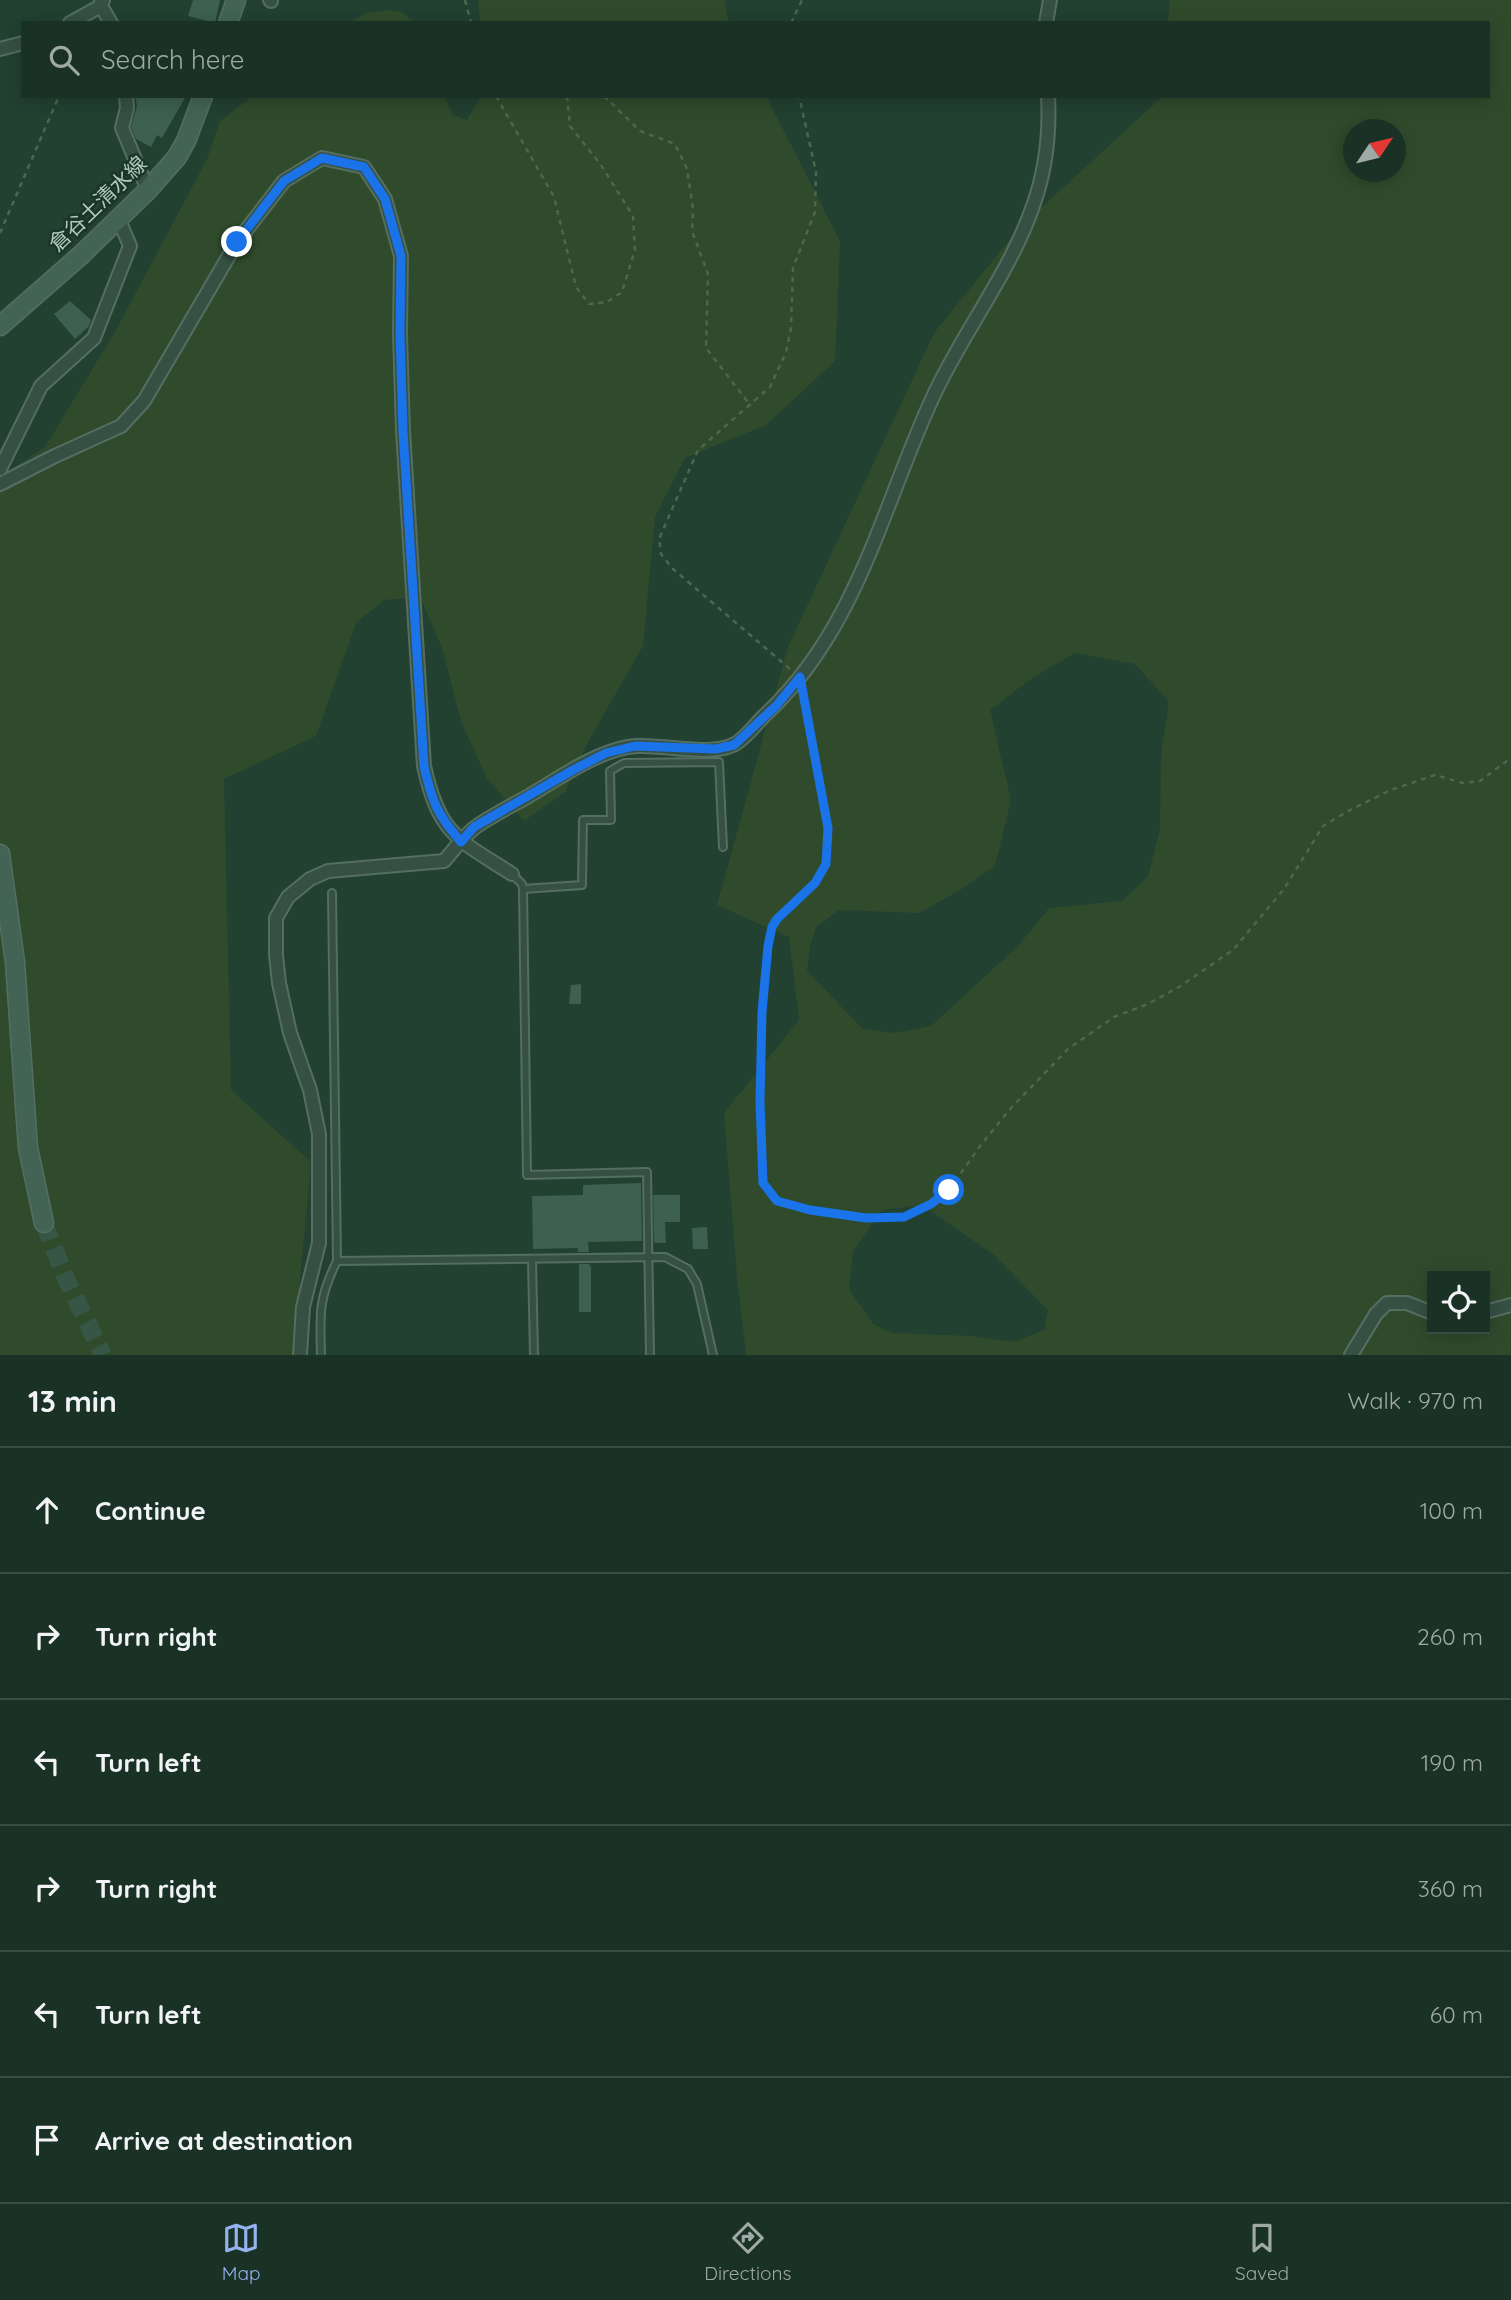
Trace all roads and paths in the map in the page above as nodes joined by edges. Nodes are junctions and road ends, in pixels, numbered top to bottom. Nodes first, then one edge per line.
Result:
1 (236, 0) edge
2 (466, 0) edge
3 (802, 0) edge
4 (1050, 0) edge
5 (102, 2) edge
6 (72, 21) edge
7 (110, 21) edge
8 (229, 21) edge
9 (471, 21) edge
10 (792, 21) edge
11 (1046, 21) edge
12 (21, 44) edge
13 (0, 49) edge
14 (58, 98) edge
15 (126, 98) edge
16 (202, 98) edge
17 (497, 98) edge
18 (567, 98) edge
19 (606, 98) edge
20 (799, 98) edge
21 (1048, 98) edge
22 (148, 190) junction
23 (118, 220) junction
24 (0, 233) edge
25 (0, 326) edge
26 (751, 406) junction
27 (0, 469) edge
28 (0, 484) edge
29 (800, 677) junction
30 (1511, 758) edge
31 (461, 842) junction
32 (723, 847) dead end
33 (0, 854) edge
34 (512, 874) joint
35 (523, 889) junction
36 (332, 893) dead end
37 (44, 1223) tunnel mouth
38 (649, 1256) junction
39 (532, 1259) junction
40 (337, 1261) junction
41 (1511, 1305) edge
42 (1427, 1311) edge
43 (1490, 1311) edge
44 (300, 1355) edge
45 (321, 1355) edge
46 (534, 1355) edge
47 (650, 1355) edge
48 (713, 1355) edge
49 (1352, 1355) edge

1 - 8 main road
2 - 9 path
3 - 10 path
4 - 11 street
5 - 6 street
5 - 7 street
12 - 13 street
14 - 24 path
15 - 22 street
16 - 22 main road, 倉谷土清水線
17 - 18 path
19 - 26 path
20 - 26 path
21 - 29 street
22 - 23 main road, 倉谷土清水線
23 - 25 main road, 倉谷土清水線
23 - 27 street
26 - 29 path
28 - 31 street
29 - 30 path
29 - 31 street
31 - 34 street
31 - 44 street
32 - 35 lane
33 - 37 main road
34 - 35 lane
35 - 38 lane
36 - 40 lane
38 - 39 lane
38 - 47 lane
38 - 48 lane
39 - 40 lane
39 - 46 lane
40 - 45 lane
41 - 43 street
42 - 49 street

